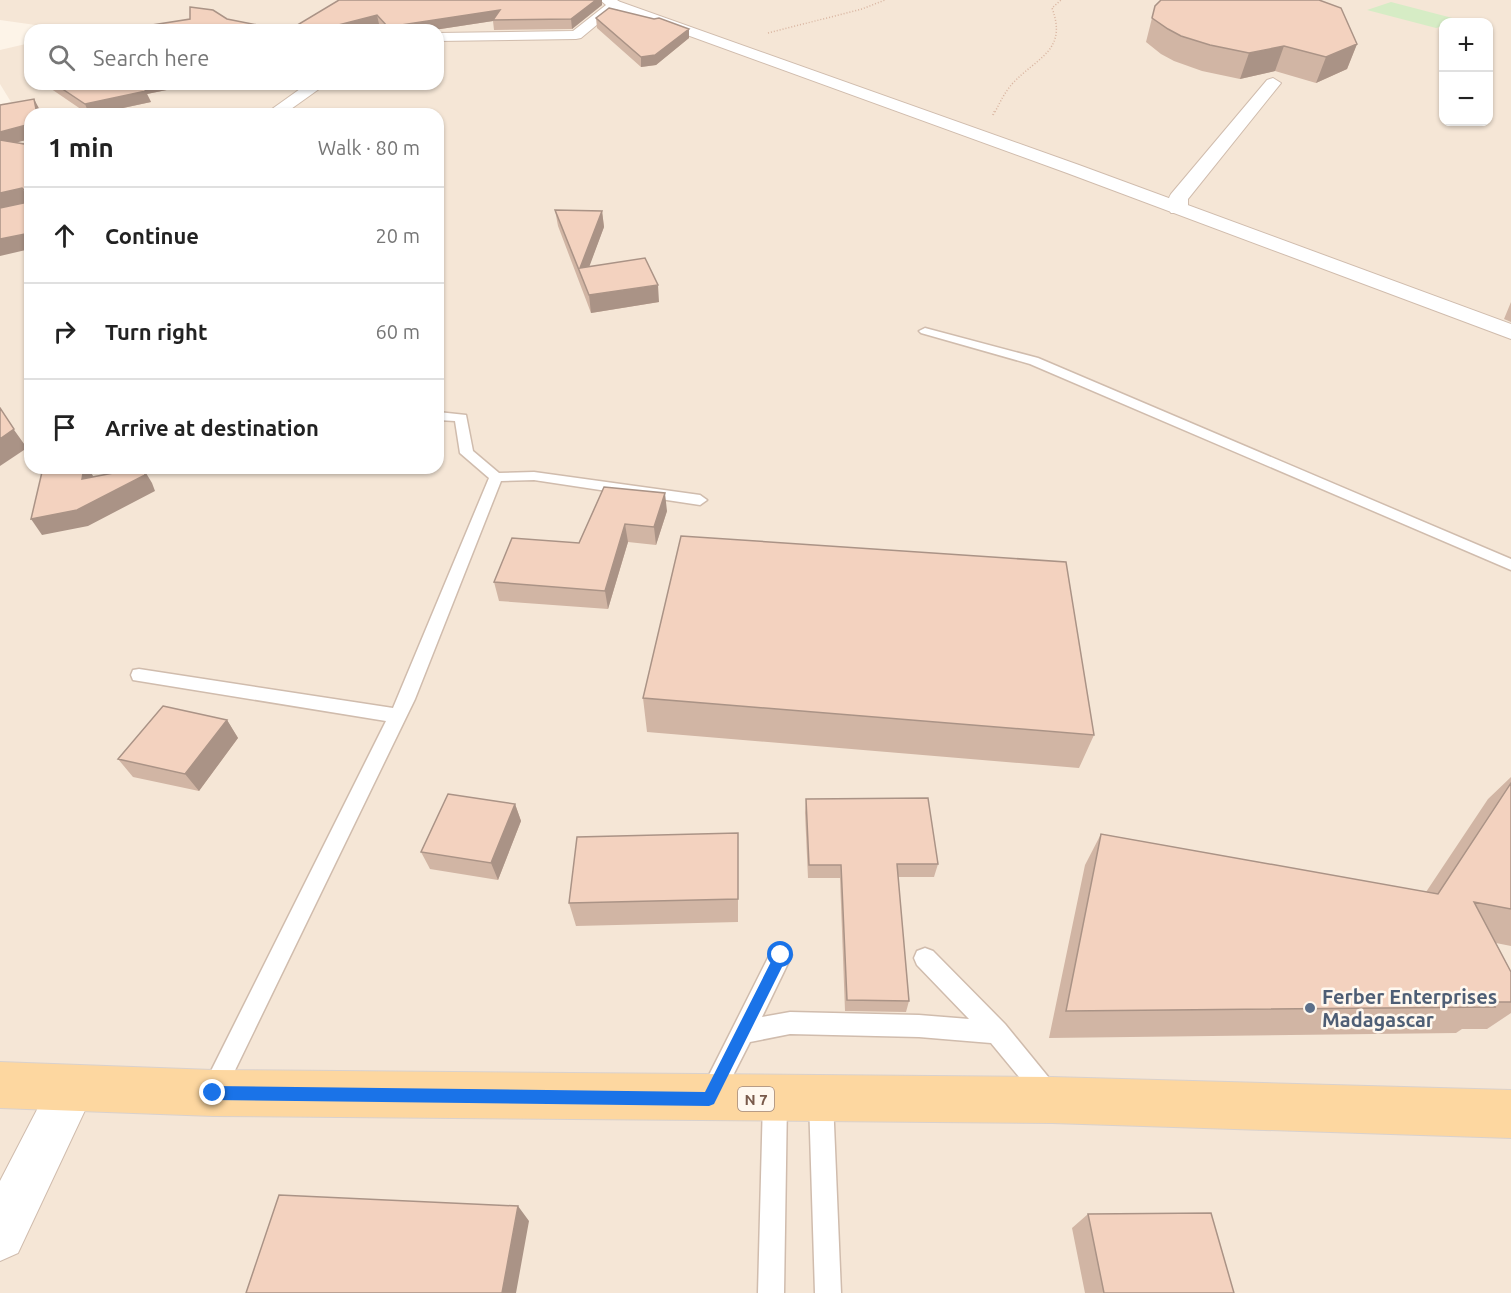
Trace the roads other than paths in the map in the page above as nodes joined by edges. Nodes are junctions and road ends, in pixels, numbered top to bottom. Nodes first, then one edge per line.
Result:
1 (611, 2) edge
2 (444, 37) edge
3 (1272, 83) dead end
4 (309, 90) edge
5 (282, 108) edge
6 (1178, 209) junction
7 (925, 331) dead end
8 (1511, 332) edge
9 (444, 417) edge
10 (496, 477) junction
11 (700, 500) dead end
12 (1511, 565) edge
13 (139, 675) dead end
14 (398, 716) junction
15 (781, 955) dead end
16 (925, 958) dead end
17 (743, 1032) junction
18 (997, 1032) junction
19 (0, 1085) edge
20 (72, 1089) junction
21 (213, 1093) junction
22 (709, 1099) junction
23 (775, 1099) junction
24 (821, 1099) junction
25 (1052, 1100) junction
26 (1511, 1114) edge
27 (0, 1235) edge
28 (771, 1293) edge
29 (828, 1293) edge

1 - 2 street
1 - 6 street
3 - 6 street
4 - 5 street
6 - 8 street
7 - 12 lane
9 - 10 lane
10 - 11 lane
10 - 14 lane
13 - 14 lane
14 - 21 lane
15 - 17 lane
16 - 18 lane
17 - 18 lane
17 - 22 lane
18 - 25 lane
19 - 20 main road, N 7
20 - 21 main road, N 7
20 - 27 street
21 - 22 main road, N 7
22 - 23 main road, N 7
23 - 24 main road, N 7
23 - 28 lane
24 - 25 main road, N 7
24 - 29 lane
25 - 26 main road, N 7

